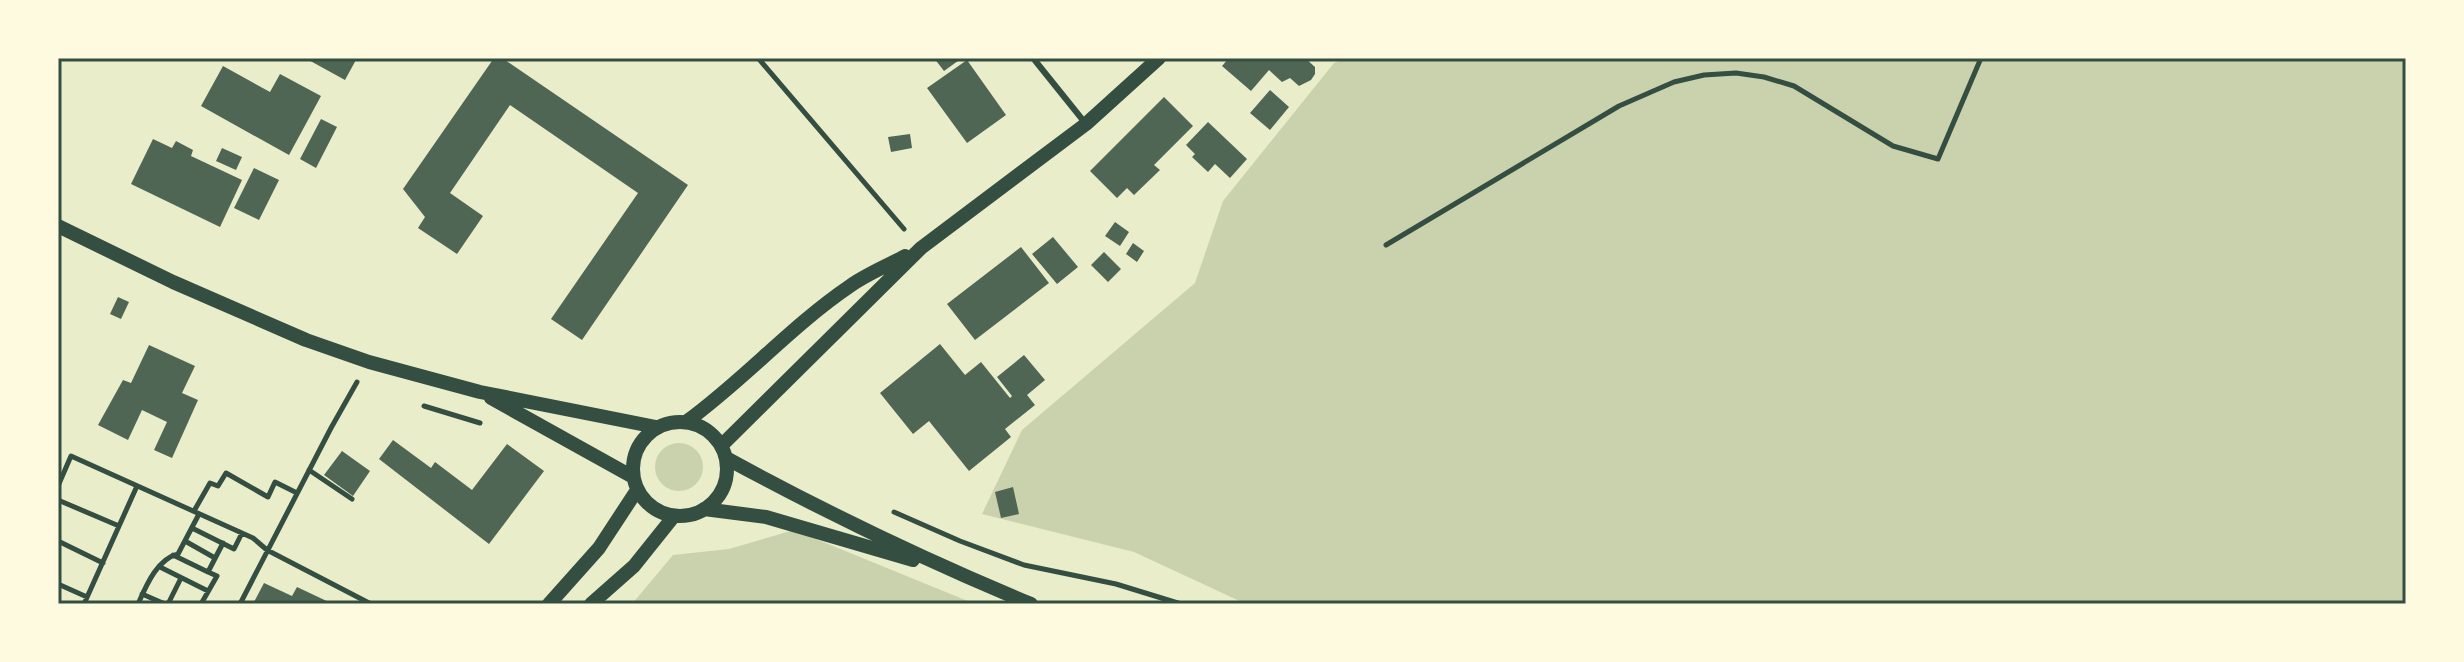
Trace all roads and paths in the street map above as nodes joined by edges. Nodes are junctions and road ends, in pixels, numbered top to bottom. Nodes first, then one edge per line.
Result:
1 (758, 58) edge
2 (1033, 58) edge
3 (1159, 58) edge
4 (1981, 58) edge
5 (1086, 124) junction
6 (58, 226) edge
7 (1386, 245) dead end
8 (921, 248) junction
9 (369, 362) junction
10 (480, 392) junction
11 (686, 422) junction
12 (656, 427) junction
13 (724, 452) junction
14 (309, 470) junction
15 (635, 483) junction
16 (58, 486) edge
17 (137, 486) junction
18 (297, 493) junction
19 (352, 499) dead end
20 (58, 500) edge
21 (704, 509) junction
22 (889, 509) dead end
23 (196, 512) junction
24 (674, 516) junction
25 (119, 526) junction
26 (192, 528) junction
27 (242, 533) junction
28 (58, 541) edge
29 (185, 541) junction
30 (223, 543) junction
31 (267, 550) junction
32 (172, 555) junction
33 (215, 558) junction
34 (103, 563) junction
35 (159, 567) junction
36 (952, 571) junction
37 (208, 572) junction
38 (181, 578) junction
39 (58, 584) edge
40 (208, 591) junction
41 (142, 594) junction
42 (87, 597) junction
43 (84, 604) edge
44 (138, 604) edge
45 (167, 604) edge
46 (201, 604) edge
47 (240, 604) edge
48 (371, 604) edge
49 (549, 604) edge
50 (591, 604) edge
51 (1031, 604) edge
52 (1181, 604) edge

1 - 8 path
2 - 5 lane
3 - 5 street
4 - 7 path
5 - 8 street
6 - 9 street
8 - 11 street
8 - 13 street
9 - 10 street
9 - 14 path
10 - 12 street
10 - 15 street
11 - 12 street
11 - 13 street
12 - 15 street
13 - 21 street
13 - 36 street
14 - 18 path
14 - 19 path
15 - 24 street
15 - 49 street
16 - 17 path
17 - 23 path
17 - 25 path
18 - 23 path
18 - 31 path
20 - 25 path
21 - 24 street
21 - 36 street
22 - 52 path
23 - 26 path
23 - 27 path
24 - 50 street
25 - 34 path
26 - 29 path
26 - 30 path
27 - 30 path
27 - 31 path
28 - 34 path
29 - 32 path
29 - 33 path
30 - 33 path
31 - 47 path
31 - 48 path
32 - 35 path
32 - 37 path
33 - 37 path
34 - 42 path
35 - 38 path
35 - 41 path
36 - 51 street
37 - 40 path
38 - 40 path
38 - 45 path
39 - 42 path
40 - 46 path
41 - 44 path
41 - 45 path
42 - 43 path

